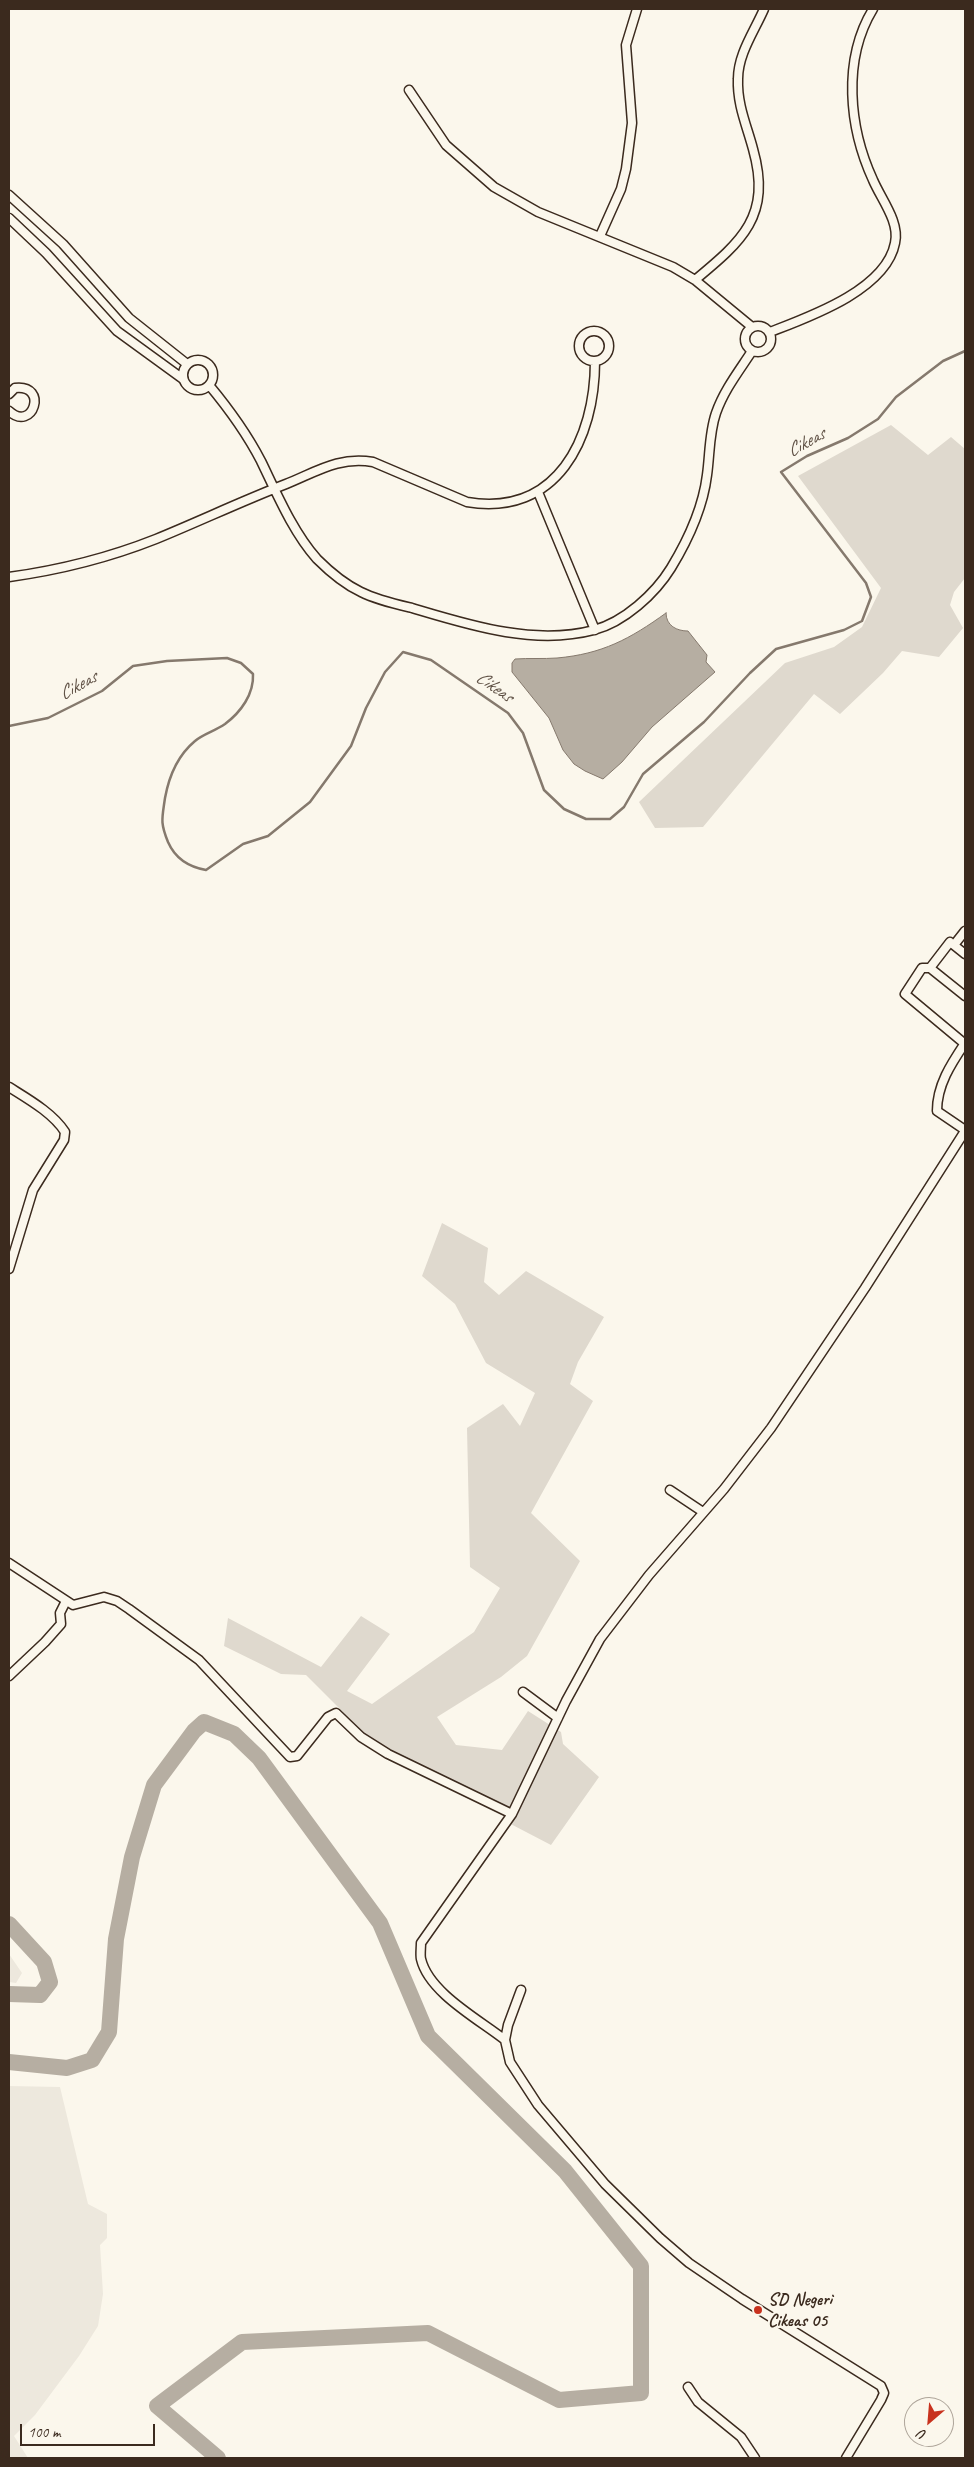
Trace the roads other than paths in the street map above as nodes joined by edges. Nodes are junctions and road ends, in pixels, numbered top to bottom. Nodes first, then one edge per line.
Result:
1 (637, 9) edge
2 (764, 9) edge
3 (873, 9) edge
4 (409, 90) dead end
5 (9, 195) edge
6 (9, 218) edge
7 (600, 236) junction
8 (695, 280) junction
9 (752, 327) junction
10 (770, 332) junction
11 (752, 351) junction
12 (596, 361) junction
13 (187, 364) junction
14 (183, 378) junction
15 (209, 385) junction
16 (9, 394) edge
17 (10, 416) edge
18 (274, 488) junction
19 (538, 492) junction
20 (9, 577) edge
21 (595, 630) junction
22 (965, 931) edge
23 (954, 945) junction
24 (965, 954) edge
25 (930, 968) junction
26 (965, 996) edge
27 (965, 1043) edge
28 (9, 1087) edge
29 (965, 1131) edge
30 (9, 1269) edge
31 (670, 1490) dead end
32 (702, 1512) junction
33 (9, 1563) edge
34 (66, 1601) junction
35 (9, 1676) edge
36 (523, 1692) dead end
37 (558, 1718) junction
38 (512, 1814) junction
39 (521, 1990) dead end
40 (506, 2040) junction
41 (688, 2386) dead end
42 (755, 2458) edge
43 (846, 2458) edge

1 - 7 street
2 - 8 street
3 - 10 street
4 - 7 street
5 - 13 street
6 - 14 street
7 - 8 street
8 - 9 street
9 - 10 street
9 - 11 street
10 - 11 street
11 - 21 street
12 - 12 street
12 - 19 street
13 - 14 street
13 - 15 street
14 - 15 street
15 - 18 street
16 - 17 street
18 - 19 street
18 - 20 street
18 - 21 street
19 - 21 street
22 - 23 street
23 - 24 street
23 - 25 street
25 - 26 street
25 - 27 street
27 - 29 street
28 - 30 street
29 - 32 street
31 - 32 street
32 - 37 street
33 - 34 street
34 - 35 street
34 - 38 street
36 - 37 street
37 - 38 street
38 - 40 street
39 - 40 street
40 - 43 street
41 - 42 street

